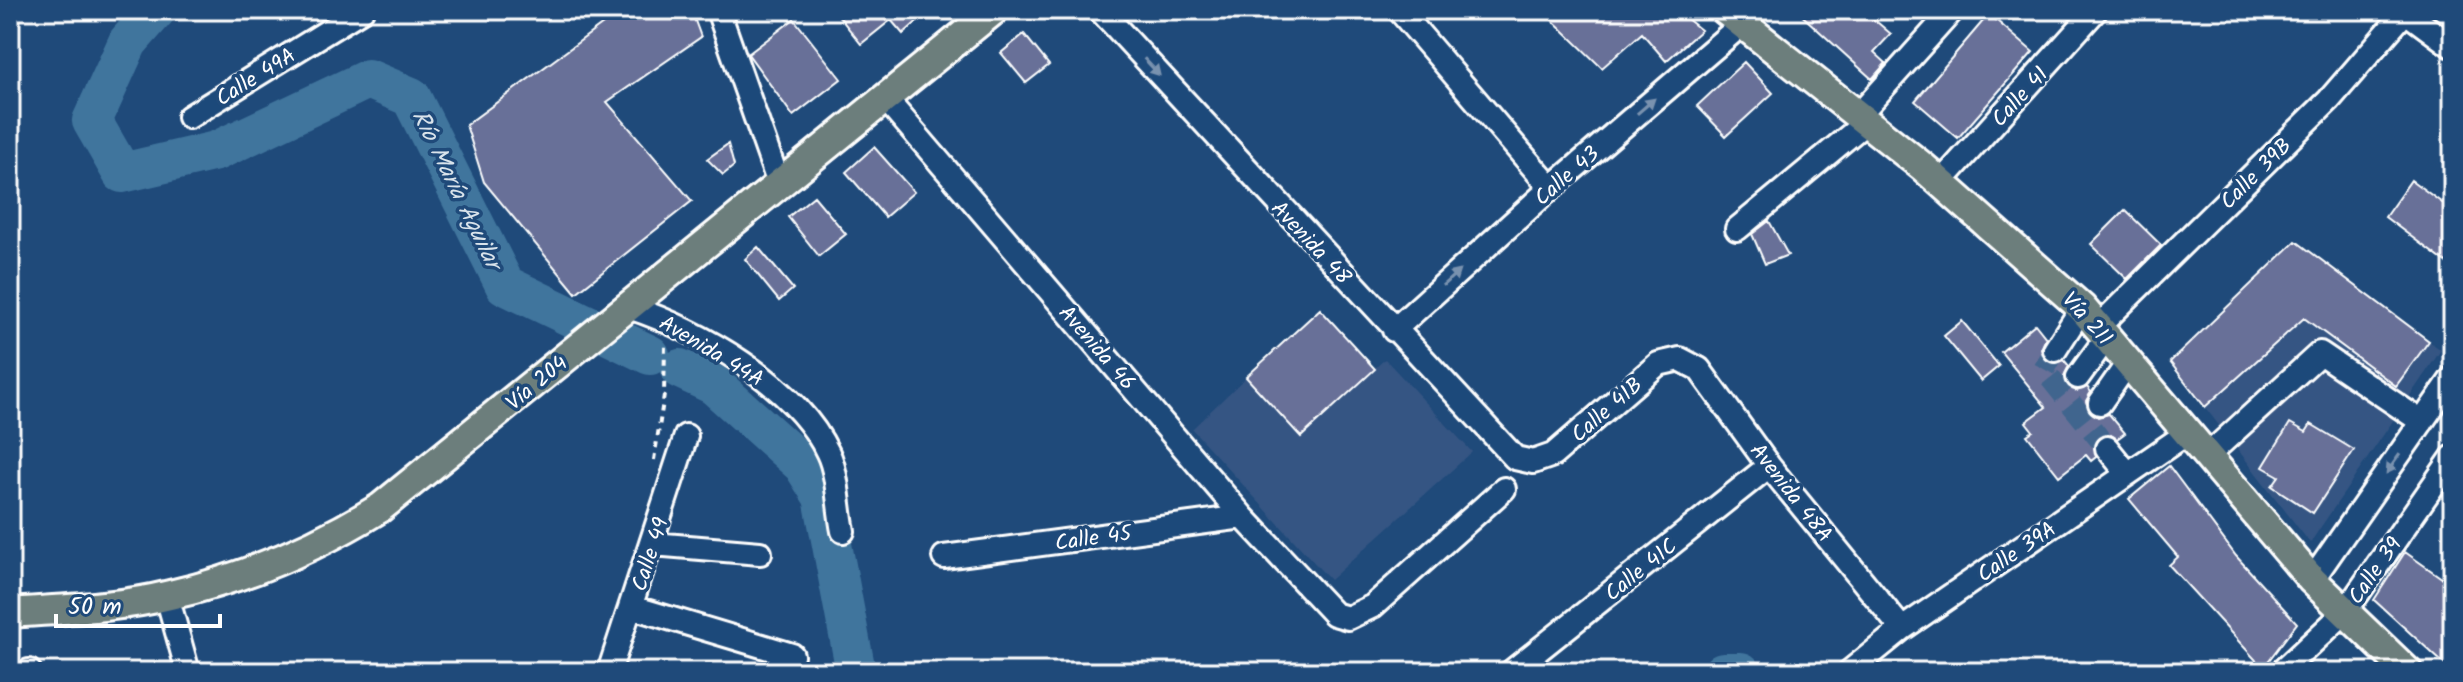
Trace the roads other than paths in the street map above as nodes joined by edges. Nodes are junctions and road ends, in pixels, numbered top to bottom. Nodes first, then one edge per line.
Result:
1 (362, 10) edge
2 (718, 10) edge
3 (994, 10) edge
4 (1100, 10) edge
5 (1399, 10) edge
6 (2096, 10) edge
7 (2404, 11) edge
8 (1951, 12) edge
9 (1733, 17) edge
10 (2453, 47) edge
11 (885, 98) junction
12 (189, 117) dead end
13 (1861, 120) junction
14 (1941, 182) junction
15 (779, 184) junction
16 (1551, 188) junction
17 (1737, 229) dead end
18 (622, 312) junction
19 (2096, 324) junction
20 (1394, 330) junction
21 (2055, 350) dead end
22 (1680, 359) joint
23 (2128, 363) junction
24 (2078, 377) dead end
25 (2453, 377) edge
26 (2100, 403) dead end
27 (2422, 422) junction
28 (2186, 434) junction
29 (686, 436) dead end
30 (2107, 448) tunnel mouth
31 (2206, 457) junction
32 (2453, 457) edge
33 (1533, 462) joint
34 (1769, 466) junction
35 (2128, 474) junction
36 (1504, 489) dead end
37 (1243, 517) junction
38 (843, 531) dead end
39 (653, 544) junction
40 (760, 553) dead end
41 (944, 557) dead end
42 (2312, 580) junction
43 (167, 596) junction
44 (632, 607) junction
45 (2345, 612) junction
46 (10, 613) edge
47 (1902, 629) junction
48 (792, 655) dead end
49 (615, 670) edge
50 (188, 672) edge
51 (1511, 672) edge
52 (1849, 672) edge
53 (2281, 672) edge
54 (2408, 672) edge

1 - 12 street, Calle 49A
2 - 15 street
3 - 11 main road, Vía 204
4 -> 20 street, Avenida 48
5 - 16 street
6 - 14 street, Calle 41
7 - 10 street
7 - 19 street, Calle 39B
8 - 13 street
9 - 13 main road, Vía 211
16 -> 9 street, Calle 43
11 - 15 main road, Vía 204
11 - 37 street, Avenida 46
13 - 14 main road, Vía 211
13 - 17 street
14 - 19 main road, Vía 211
15 - 18 main road, Vía 204
20 -> 16 street, Calle 43
18 - 38 street, Avenida 44A
18 - 43 main road, Vía 204
19 - 21 street
19 - 23 main road, Vía 211
19 - 24 street
20 - 33 street, Avenida 48
22 - 33 street, Calle 41B
22 - 34 street, Avenida 48A
23 - 26 street
23 - 28 main road, Vía 211
25 - 27 street, Calle 39
27 - 31 street
27 -> 42 street, Calle 39
28 - 31 main road, Vía 211
28 - 35 street, Calle 39A
29 - 39 street, Calle 49
30 - 35 street
31 - 42 main road, Vía 211
32 - 45 street, Calle 39
34 - 47 street, Avenida 48A
34 - 51 street, Calle 41C
35 - 47 street, Calle 39A
36 - 37 street, Avenida 46
37 - 41 street, Calle 45
39 - 40 street
39 - 44 street, Calle 49
42 - 45 main road, Vía 211
43 - 46 main road, Vía 204
43 - 50 street
44 - 48 street
44 - 49 street, Calle 49
45 - 53 street, Calle 39
45 - 54 main road, Vía 211
47 - 52 street, Calle 39A

